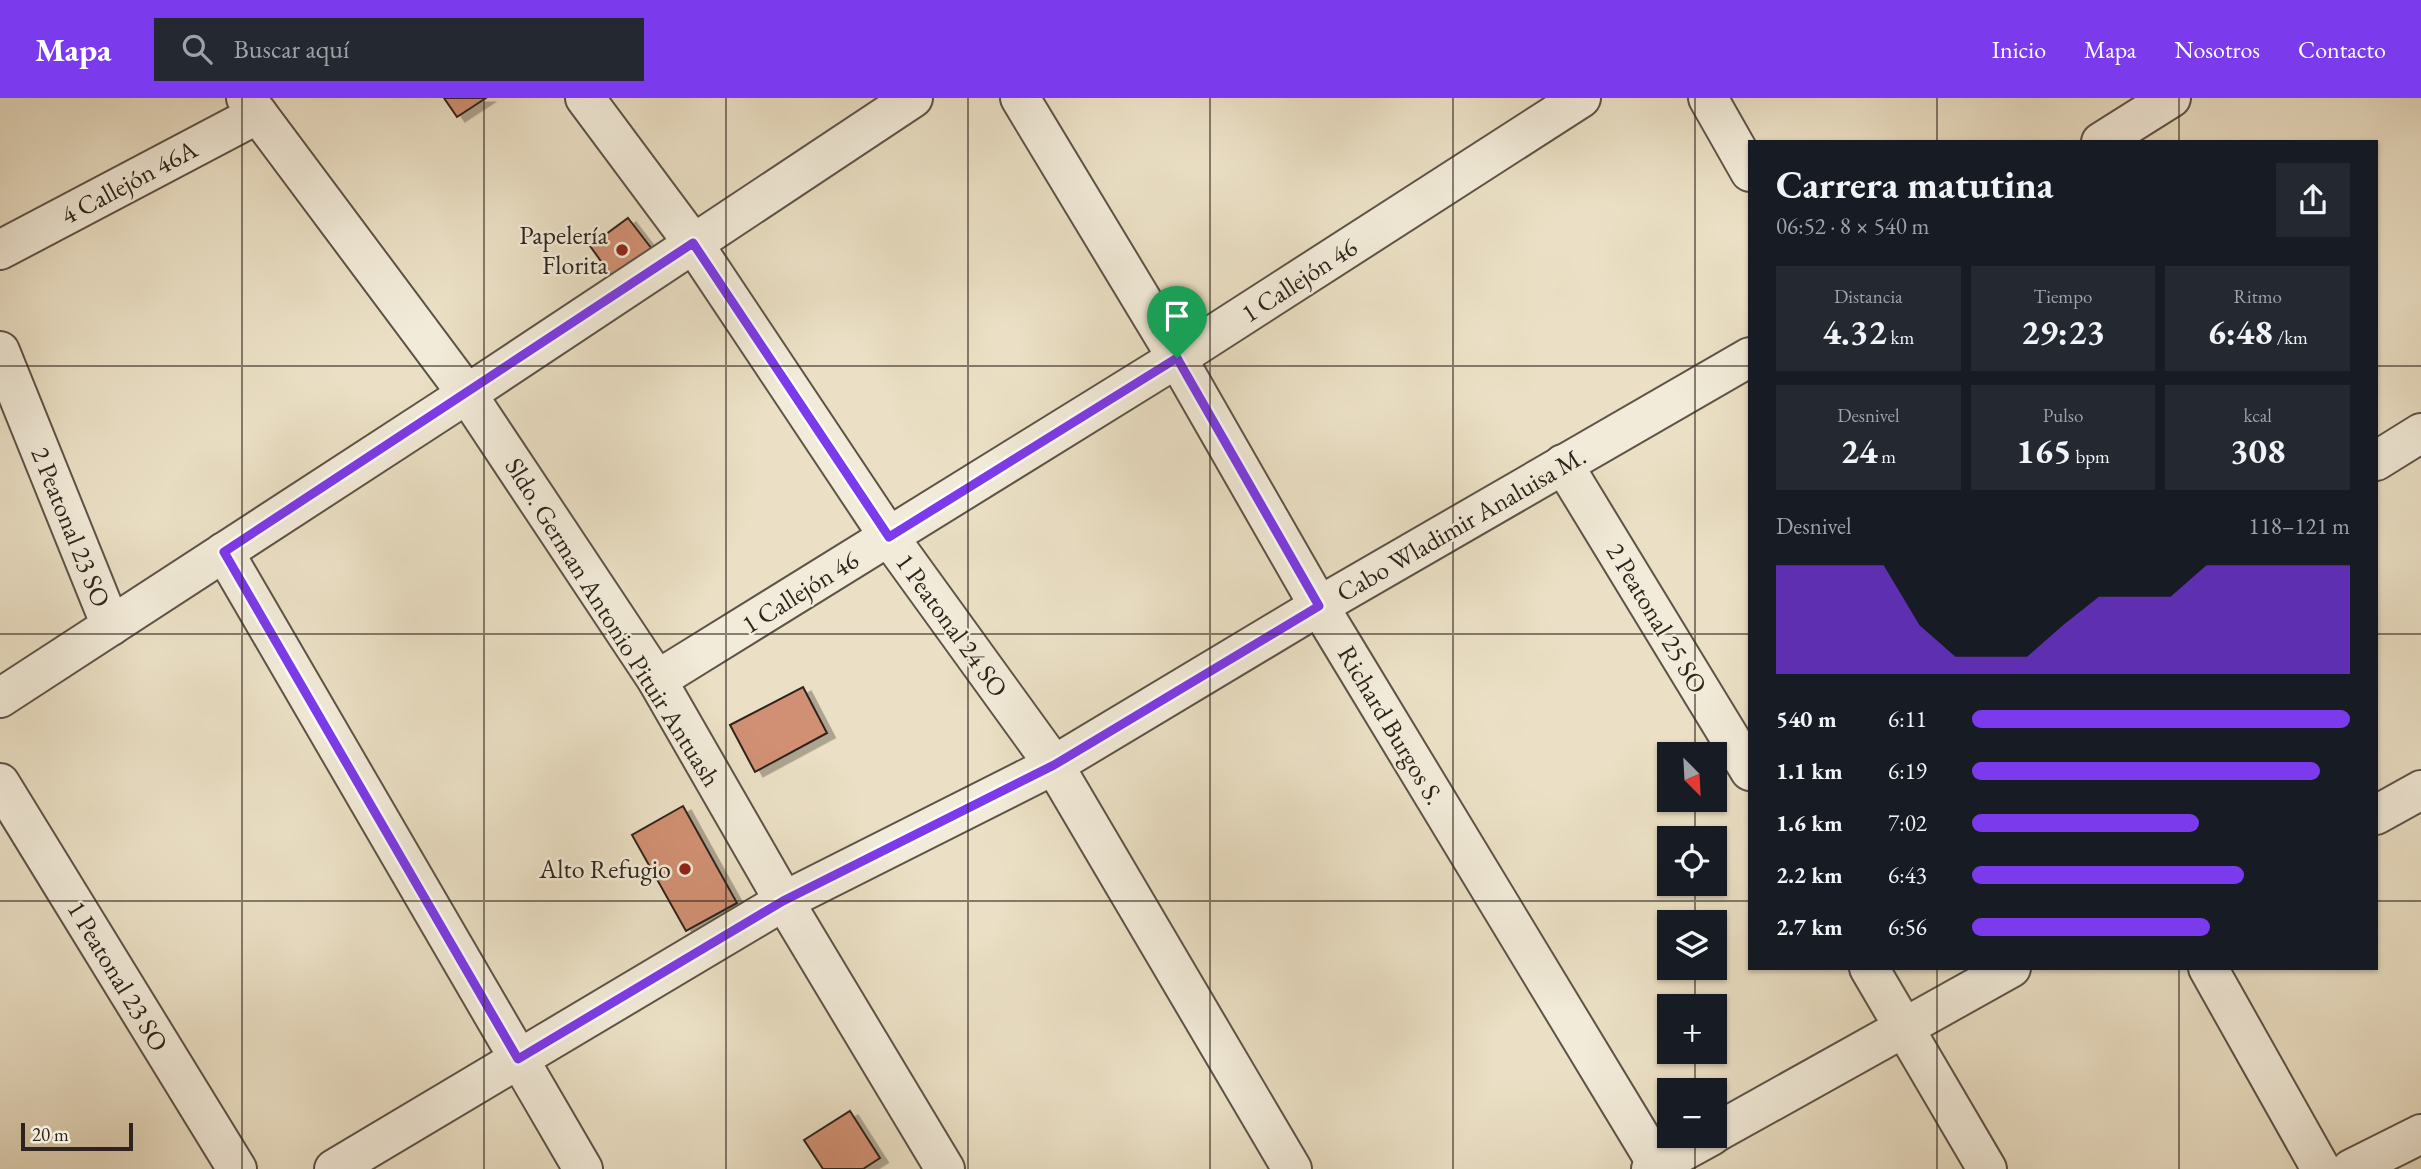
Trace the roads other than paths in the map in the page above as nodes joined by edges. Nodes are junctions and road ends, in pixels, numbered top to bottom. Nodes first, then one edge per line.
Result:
1 (585, 98) edge
2 (913, 98) edge
3 (1020, 98) edge
4 (1581, 98) edge
5 (1708, 98) edge
6 (2171, 98) edge
7 (252, 106) edge
8 (2104, 140) edge
9 (1748, 168) edge
10 (693, 243) junction
11 (0, 250) edge
12 (0, 351) edge
13 (1748, 357) edge
14 (1177, 358) junction
15 (467, 394) junction
16 (2421, 433) edge
17 (2378, 460) edge
18 (1563, 464) junction
19 (889, 537) junction
20 (224, 552) junction
21 (1319, 606) junction
22 (111, 626) junction
23 (657, 680) junction
24 (0, 698) edge
25 (1054, 765) junction
26 (1748, 768) edge
27 (0, 782) edge
28 (2421, 790) edge
29 (2378, 814) edge
30 (783, 901) junction
31 (1870, 970) edge
32 (2007, 970) edge
33 (2209, 970) edge
34 (1905, 1027) junction
35 (518, 1059) junction
36 (1727, 1127) edge
37 (2421, 1134) edge
38 (1691, 1148) edge
39 (1656, 1168) edge
40 (237, 1169) edge
41 (334, 1169) edge
42 (583, 1169) edge
43 (945, 1169) edge
44 (1292, 1169) edge
45 (1987, 1169) edge
46 (2320, 1169) edge
47 (2351, 1169) edge

1 - 10 street, 1 Peatonal 24 SO
2 - 10 street
3 - 14 street, Richard Burgos S.
4 - 14 street, 1 Callejón 46
5 - 9 street
6 - 8 street
7 - 11 street, 4 Callejón 46A
7 - 15 street, Sldo. German Antonio Pituir Antuash
10 - 15 street
10 - 19 street, 1 Peatonal 24 SO
12 - 22 street, 2 Peatonal 23 SO
13 - 18 street, Cabo Wladimir Analuisa M.
14 - 19 street, 1 Callejón 46
14 - 21 street, Richard Burgos S.
15 - 20 street
15 - 23 street, Sldo. German Antonio Pituir Antuash
16 - 17 street
18 - 21 street, Cabo Wladimir Analuisa M.
18 - 26 street, 2 Peatonal 25 SO
19 - 23 street, 1 Callejón 46
19 - 25 street, 1 Peatonal 24 SO
20 - 22 street
20 - 35 street
21 - 25 street, Cabo Wladimir Analuisa M.
21 - 39 street, Richard Burgos S.
22 - 24 street
23 - 30 street, Sldo. German Antonio Pituir Antuash
25 - 30 street, Cabo Wladimir Analuisa M.
25 - 44 street, 1 Peatonal 24 SO
27 - 40 street, 1 Peatonal 23 SO
28 - 29 street
30 - 35 street, Cabo Wladimir Analuisa M.
30 - 43 street, Sldo. German Antonio Pituir Antuash
31 - 34 street
32 - 34 street
33 - 46 street
34 - 36 street
34 - 45 street
35 - 41 street, Cabo Wladimir Analuisa M.
35 - 42 street
37 - 47 street
38 - 39 street

